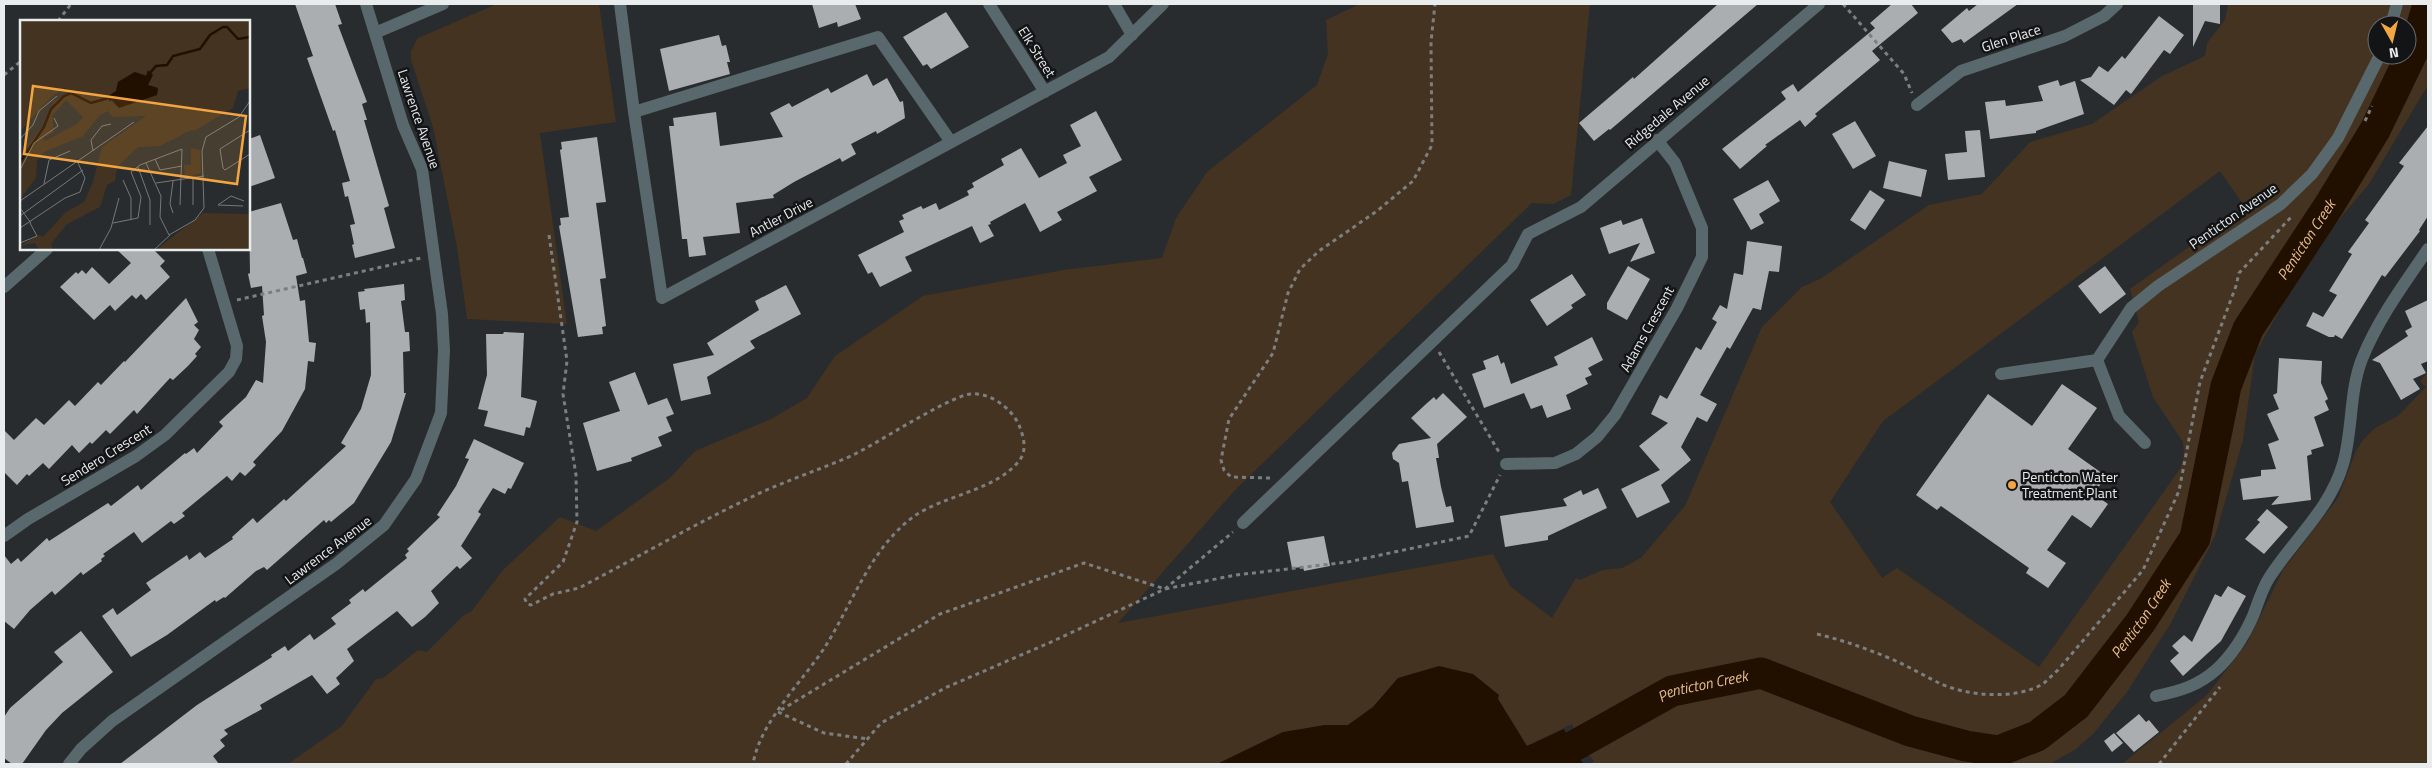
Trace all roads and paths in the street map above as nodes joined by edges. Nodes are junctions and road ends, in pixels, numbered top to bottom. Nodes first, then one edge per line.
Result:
1 (71, 4) edge
2 (366, 4) edge
3 (444, 4) edge
4 (620, 4) edge
5 (989, 4) edge
6 (1114, 4) edge
7 (1163, 4) edge
8 (1435, 4) edge
9 (1819, 4) edge
10 (1843, 4) edge
11 (2117, 4) edge
12 (59, 20) edge
13 (375, 33) junction
14 (1132, 35) junction
15 (20, 62) edge
16 (2375, 65) edge
17 (4, 75) edge
18 (1045, 92) junction
19 (1917, 105) joint
20 (634, 112) junction
21 (1658, 140) junction
22 (951, 142) junction
23 (2282, 225) dead end
24 (550, 235) dead end
25 (2428, 249) edge
26 (46, 250) edge
27 (208, 250) edge
28 (434, 255) junction
29 (4, 288) edge
30 (224, 303) junction
31 (1433, 341) junction
32 (2097, 360) junction
33 (2001, 374) dead end
34 (2145, 443) dead end
35 (1506, 464) junction
36 (1290, 478) junction
37 (1243, 523) joint
38 (6, 531) edge
39 (1165, 589) junction
40 (1817, 634) dead end
41 (2218, 668) junction
42 (2156, 696) dead end
43 (778, 712) junction
44 (868, 739) junction
45 (69, 764) edge
46 (753, 764) edge
47 (846, 764) edge
48 (2159, 764) edge

1 - 12 path
2 - 13 street, Lawrence Avenue
3 - 13 street
4 - 20 street, Antler Drive
5 - 18 street, Elk Street
6 - 14 street
7 - 14 street, Antler Drive
8 - 36 path
9 - 21 street, Ridgedale Avenue
10 - 19 path
11 - 19 street, Glen Place
13 - 28 street, Lawrence Avenue
14 - 18 street, Antler Drive
15 - 17 path
16 - 32 street, Penticton Avenue
18 - 22 street, Antler Drive
20 - 22 street
20 - 22 street, Antler Drive
21 - 31 street, Ridgedale Avenue
21 - 35 street, Adams Crescent
23 - 40 path
24 - 43 path
25 - 41 street
26 - 29 street
27 - 30 street, Sendero Crescent
28 - 30 path
28 - 45 street, Lawrence Avenue
30 - 38 street, Sendero Crescent
31 - 35 path
31 - 36 street
32 - 33 street
32 - 34 street
35 - 39 path
36 - 37 street
37 - 39 path
39 - 43 path
39 - 44 path
41 - 42 street
41 - 48 path
43 - 44 path
43 - 46 path
44 - 47 path

